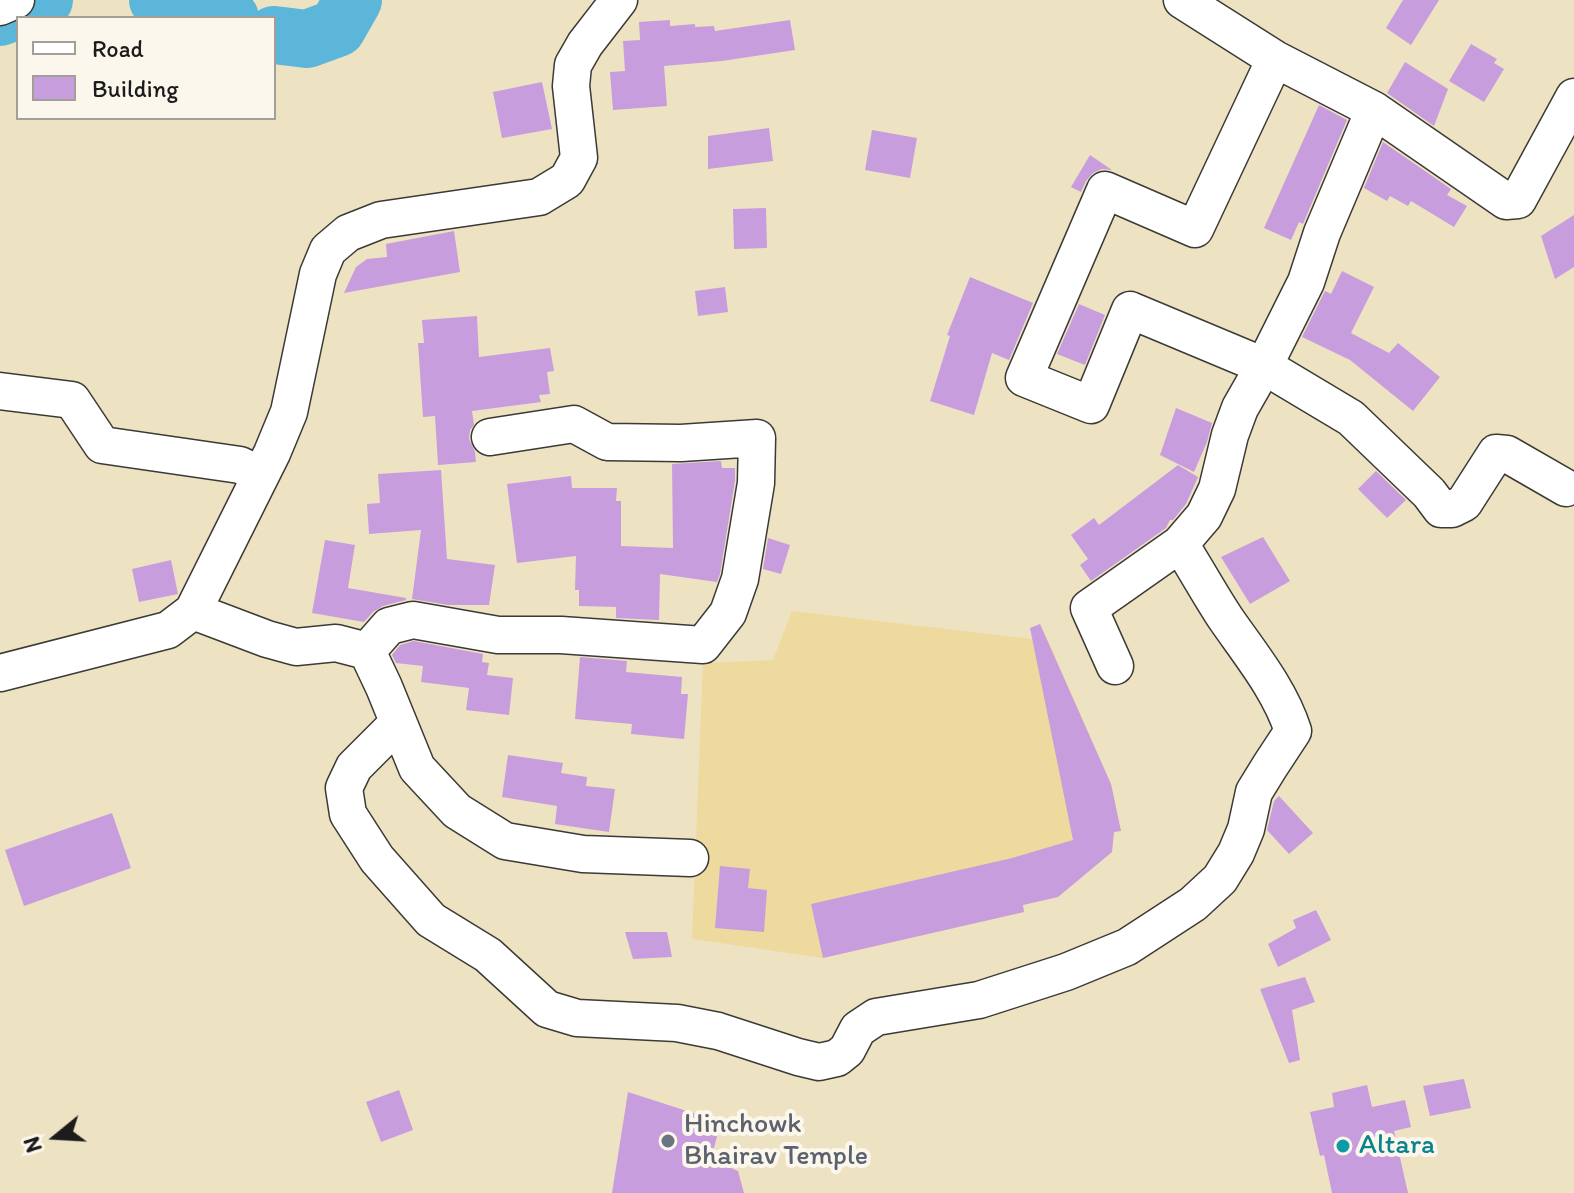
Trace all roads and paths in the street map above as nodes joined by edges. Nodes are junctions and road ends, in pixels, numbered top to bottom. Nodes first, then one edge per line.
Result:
1 (16, 0) edge
2 (619, 0) edge
3 (1182, 0) edge
4 (0, 7) edge
5 (1275, 59) junction
6 (1574, 97) edge
7 (1374, 110) junction
8 (1264, 366) junction
9 (0, 391) edge
10 (490, 437) dead end
11 (260, 475) junction
12 (1566, 488) dead end
13 (1180, 544) junction
14 (193, 611) junction
15 (367, 651) junction
16 (1115, 666) dead end
17 (0, 673) edge
18 (398, 723) junction
19 (690, 858) dead end

1 - 4 street
2 - 11 street
3 - 5 street
5 - 7 street
5 - 8 street
6 - 7 street
7 - 8 street
8 - 12 street
8 - 13 street
9 - 11 street
10 - 15 street
11 - 14 street
13 - 16 street
13 - 18 street
14 - 15 street
14 - 17 street
15 - 18 street
18 - 19 street

